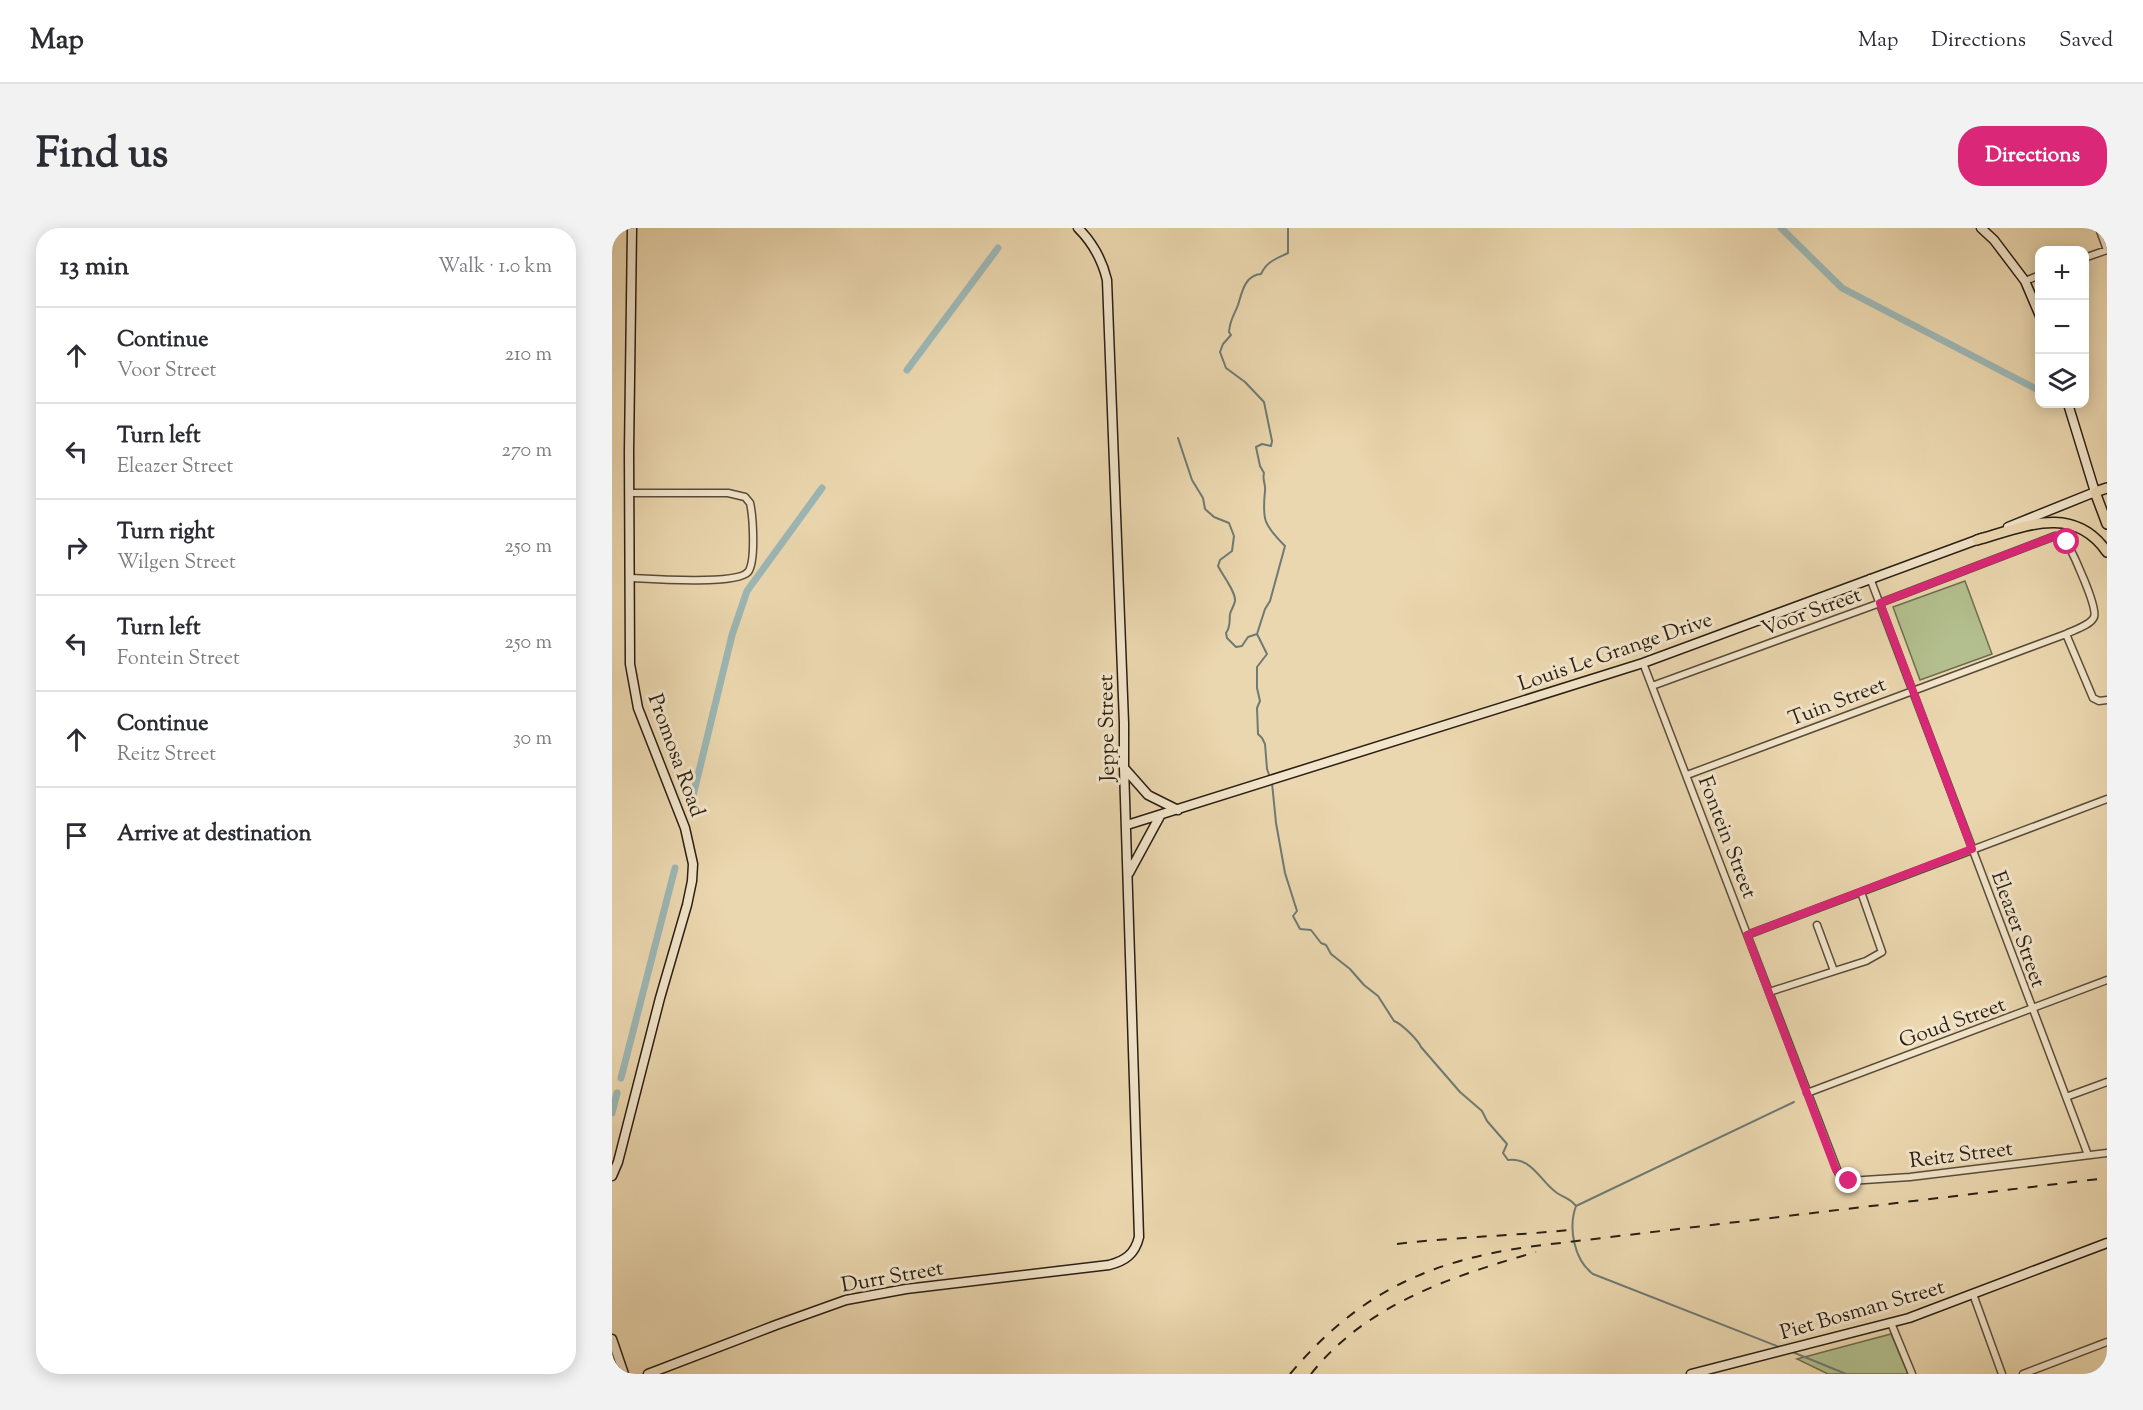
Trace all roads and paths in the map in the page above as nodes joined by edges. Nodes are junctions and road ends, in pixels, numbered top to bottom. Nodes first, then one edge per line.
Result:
1 (632, 228) edge
2 (1078, 228) edge
3 (1981, 228) edge
4 (2099, 228) edge
5 (2107, 250) edge
6 (2089, 257) edge
7 (2035, 277) edge
8 (2025, 281) junction
9 (2035, 304) edge
10 (2069, 408) edge
11 (2107, 488) edge
12 (630, 492) junction
13 (2095, 492) junction
14 (2107, 524) edge
15 (1977, 540) junction
16 (2107, 552) edge
17 (630, 578) junction
18 (1870, 578) junction
19 (1880, 603) junction
20 (2092, 620) joint
21 (2066, 634) junction
22 (1643, 663) junction
23 (1652, 686) junction
24 (1912, 691) junction
25 (2107, 700) edge
26 (1124, 768) junction
27 (1687, 775) junction
28 (2107, 799) edge
29 (1178, 810) junction
30 (1161, 816) junction
31 (1127, 825) junction
32 (1972, 849) junction
33 (1129, 873) junction
34 (1861, 892) junction
35 (1817, 925) dead end
36 (1747, 935) junction
37 (1834, 971) junction
38 (2107, 980) edge
39 (1769, 992) junction
40 (2032, 1010) junction
41 (2107, 1082) edge
42 (1807, 1094) junction
43 (2066, 1097) junction
44 (2107, 1153) edge
45 (2088, 1155) junction
46 (1832, 1159) joint
47 (612, 1176) edge
48 (1140, 1237) joint
49 (2107, 1243) edge
50 (1973, 1294) junction
51 (1891, 1323) junction
52 (612, 1339) edge
53 (2107, 1342) edge
54 (624, 1374) edge
55 (648, 1374) edge
56 (1691, 1374) edge
57 (1911, 1374) edge
58 (2002, 1374) edge
59 (2023, 1374) edge

1 - 12 street, Promosa Road
2 - 26 street, Jeppe Street
3 - 8 street
4 - 5 street
5 - 6 street
7 - 8 street
8 - 9 street
10 - 13 street
11 - 13 main road, Louis Le Grange Drive
12 - 17 street, Promosa Road
12 - 17 street
13 - 14 main road
13 - 15 street, Louis Le Grange Drive
15 - 16 main road
15 - 18 street, Louis Le Grange Drive
17 - 47 street, Promosa Road
18 - 19 street, Eleazer Street
18 - 22 street, Louis Le Grange Drive
19 - 20 street, Voor Street
19 - 23 street, Voor Street
19 - 24 street, Eleazer Street
20 - 21 street, Tuin Street
21 - 24 street, Tuin Street
21 - 25 street
22 - 23 street, Fontein Street
22 - 29 street, Louis Le Grange Drive
23 - 27 street, Fontein Street
24 - 27 street, Tuin Street
24 - 32 street, Eleazer Street
26 - 29 street
26 - 31 street, Jeppe Street
27 - 36 street, Fontein Street
28 - 32 street
29 - 30 street, Louis Le Grange Drive
30 - 31 street, Louis Le Grange Drive
30 - 33 street
31 - 33 street, Jeppe Street
32 - 34 street
32 - 40 street, Eleazer Street
33 - 48 street, Jeppe Street
34 - 36 street
34 - 37 street
35 - 37 street
36 - 39 street, Fontein Street
37 - 39 street
38 - 40 street, Goud Street
39 - 42 street, Fontein Street
40 - 42 street, Goud Street
40 - 43 street, Eleazer Street
41 - 43 street
42 - 46 street, Fontein Street
43 - 45 street, Eleazer Street
44 - 45 street, Reitz Street
45 - 46 street, Reitz Street
48 - 55 street, Durr Street
49 - 50 street, Piet Bosman Street
50 - 51 street, Piet Bosman Street
50 - 58 street
51 - 56 street, Piet Bosman Street
51 - 57 street
52 - 54 street
53 - 59 street

